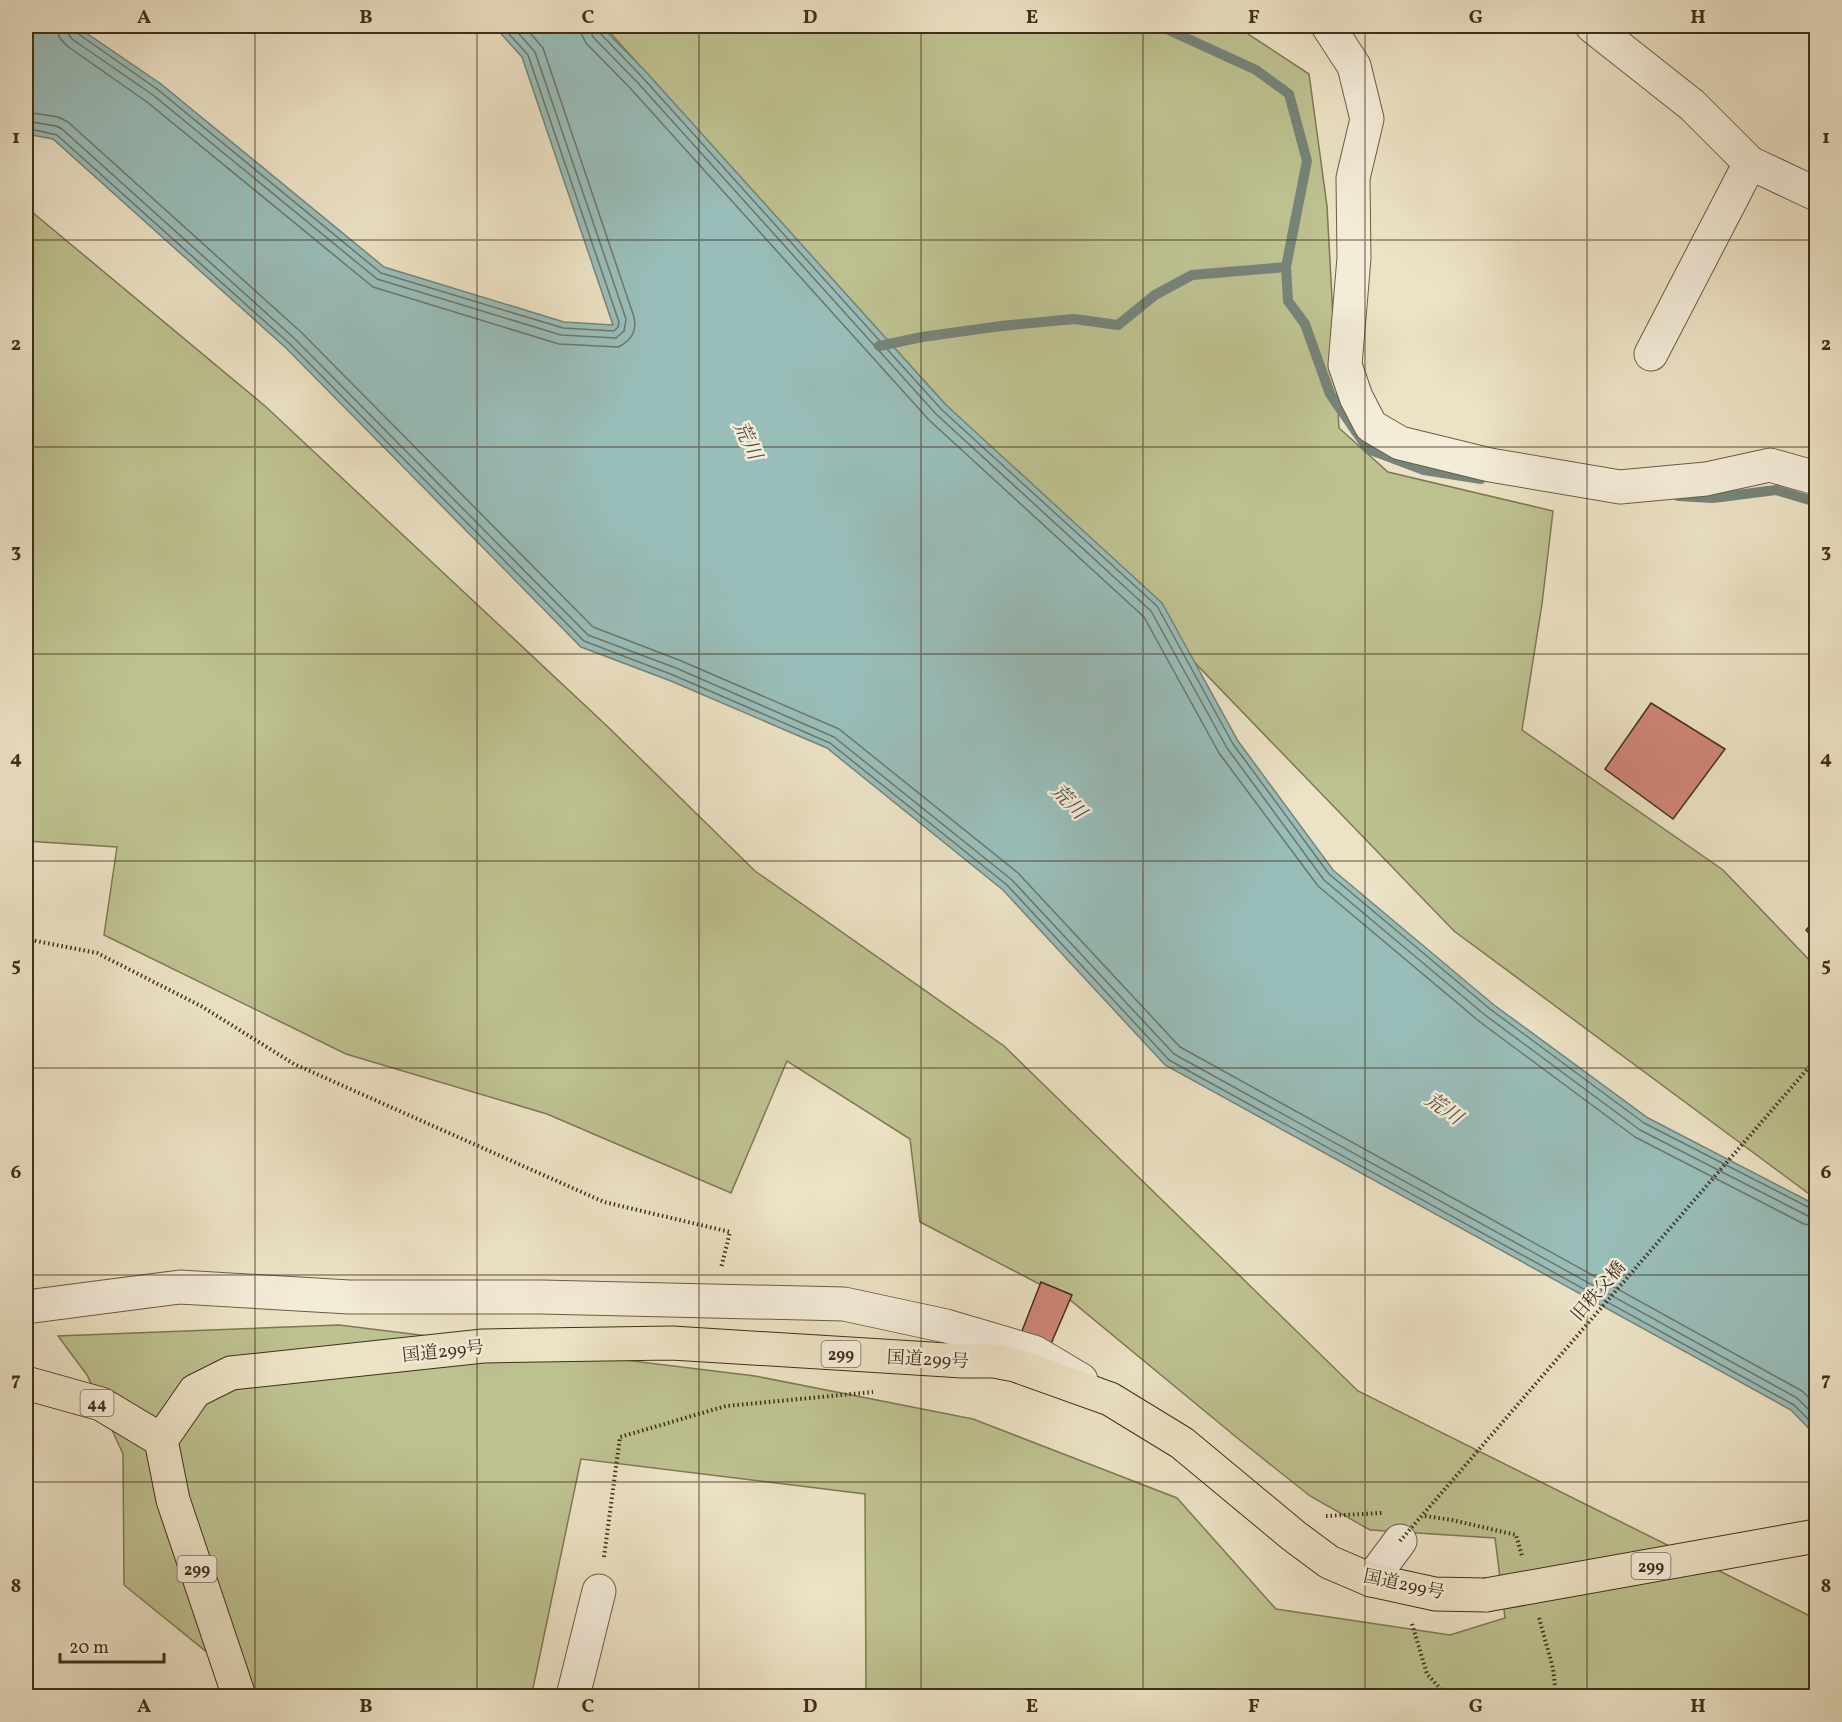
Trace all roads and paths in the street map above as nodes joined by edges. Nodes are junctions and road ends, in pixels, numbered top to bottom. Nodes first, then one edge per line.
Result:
1 (1328, 26) edge
2 (1592, 26) edge
3 (1750, 164) junction
4 (1816, 194) edge
5 (1651, 354) dead end
6 (1816, 478) edge
7 (26, 939) edge
8 (1816, 1059) edge
9 (714, 1301) junction
10 (26, 1307) edge
11 (26, 1383) edge
12 (877, 1392) dead end
13 (1110, 1399) junction
14 (161, 1440) junction
15 (1273, 1519) junction
16 (1396, 1526) junction
17 (1816, 1536) edge
18 (1385, 1583) junction
19 (599, 1591) joint
20 (239, 1696) edge
21 (573, 1696) edge
22 (1448, 1696) edge

1 - 6 street
2 - 3 street
3 - 4 street
3 - 5 street
7 - 9 path
8 - 16 path, 旧秩父橋, bridge
9 - 10 street
9 - 13 street
11 - 14 main road, 44
12 - 19 path
13 - 14 main road, 国道299号 / 299
13 - 15 main road, 国道299号 / 299
14 - 20 main road, 299
15 - 16 path
15 - 18 main road, 国道299号 / 299
16 - 18 street
17 - 18 main road, 国道299号 / 299, bridge
18 - 22 path
19 - 21 street

